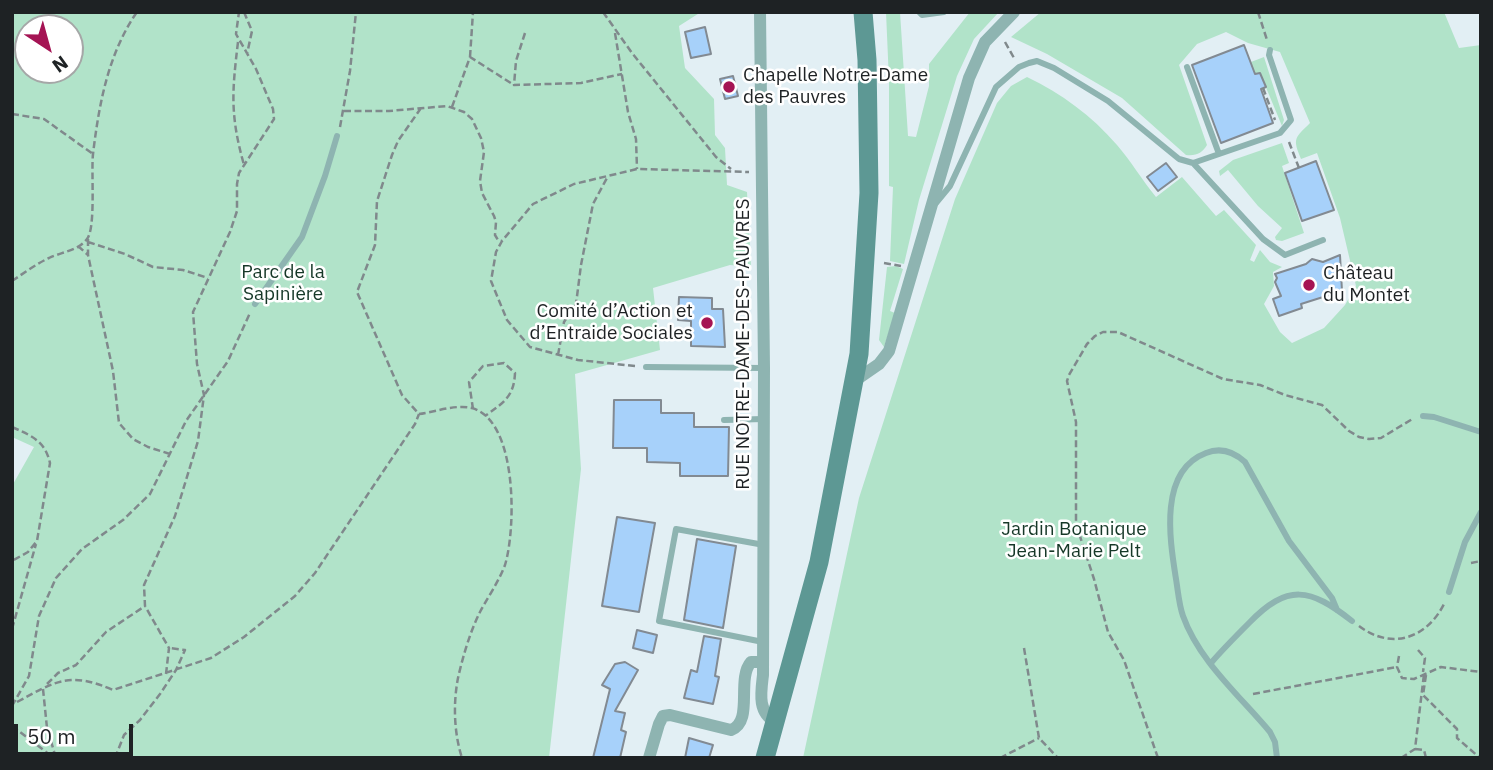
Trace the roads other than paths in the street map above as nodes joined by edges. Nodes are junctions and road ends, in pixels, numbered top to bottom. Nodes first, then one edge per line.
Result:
1 (760, 12) edge
2 (863, 12) edge
3 (919, 12) edge
4 (944, 12) edge
5 (1014, 12) edge
6 (1270, 50) road end
7 (1187, 67) dead end
8 (337, 136) road end
9 (1219, 154) junction
10 (1193, 163) junction
11 (929, 212) junction
12 (1323, 240) dead end
13 (255, 304) road end
14 (646, 367) road end
15 (764, 368) junction
16 (853, 382) junction
17 (1423, 416) dead end
18 (764, 419) junction
19 (724, 420) dead end
20 (1481, 432) edge
21 (1481, 512) edge
22 (764, 545) junction
23 (1449, 592) road end
24 (1338, 610) junction
25 (1352, 621) road end
26 (763, 642) junction
27 (1211, 663) junction
28 (763, 668) junction
29 (781, 701) junction
30 (775, 722) junction
31 (649, 758) edge
32 (765, 758) edge
33 (1277, 758) edge

1 - 15 street, RUE NOTRE-DAME-DES-PAUVRES
2 - 16 main road
3 - 4 lane
5 - 11 street
6 - 9 lane
7 - 9 lane
8 - 13 lane
9 - 10 lane
10 - 11 lane
10 - 12 lane
11 - 16 street
14 - 15 lane
15 - 18 street, RUE NOTRE-DAME-DES-PAUVRES
16 - 29 main road
17 - 20 lane
18 - 19 lane
18 - 22 street, RUE NOTRE-DAME-DES-PAUVRES
21 - 23 lane
22 - 26 street, RUE NOTRE-DAME-DES-PAUVRES
22 - 26 lane
24 - 25 lane
24 - 27 lane
24 - 27 lane
26 - 28 street, RUE NOTRE-DAME-DES-PAUVRES
27 - 33 lane
28 - 29 street
28 - 30 street, RUE NOTRE-DAME-DES-PAUVRES
28 - 31 street
29 - 30 main road
30 - 32 main road

